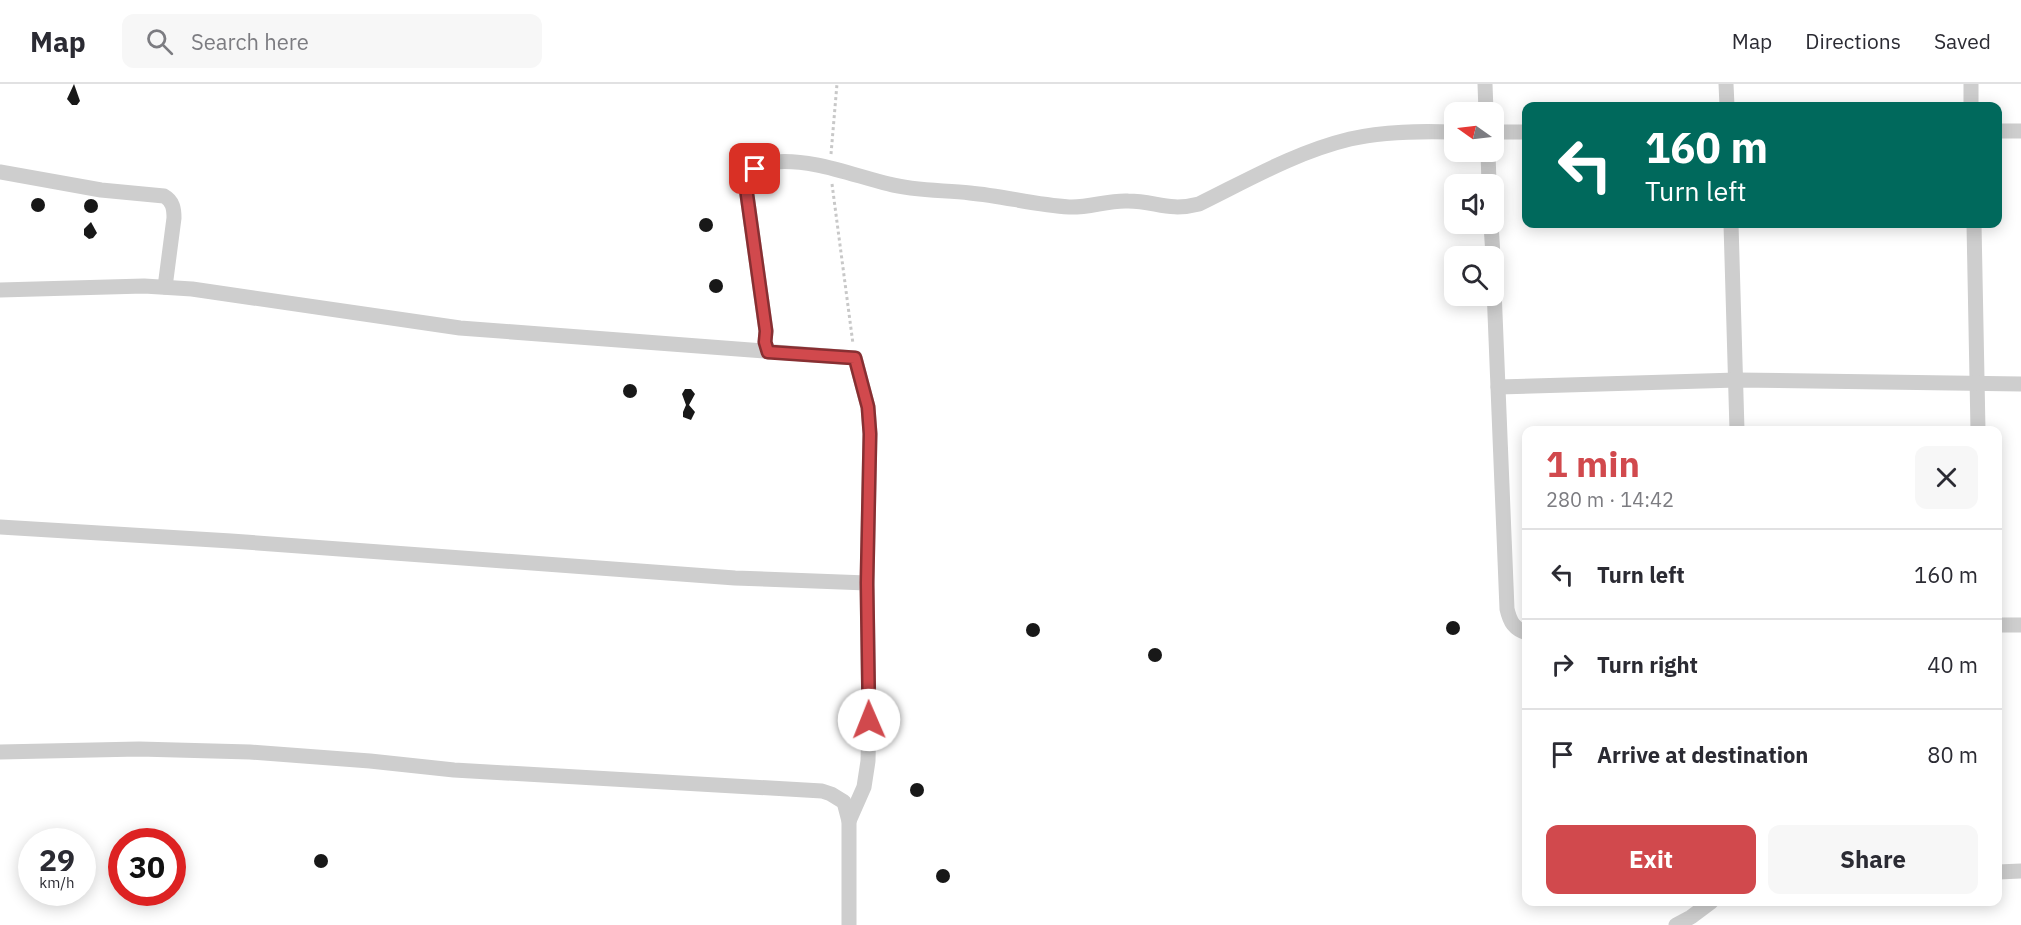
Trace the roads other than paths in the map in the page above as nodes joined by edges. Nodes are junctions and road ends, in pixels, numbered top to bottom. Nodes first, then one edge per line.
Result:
1 (1485, 84) edge
2 (1726, 84) edge
3 (1971, 84) edge
4 (1486, 102) edge
5 (1727, 102) edge
6 (1971, 102) edge
7 (2002, 131) edge
8 (2021, 131) edge
9 (1444, 132) edge
10 (1504, 132) edge
11 (1522, 132) edge
12 (0, 172) edge
13 (1731, 228) edge
14 (1974, 228) edge
15 (165, 287) junction
16 (0, 290) edge
17 (1495, 306) edge
18 (768, 352) junction
19 (1737, 380) junction
20 (1976, 384) junction
21 (2021, 384) edge
22 (1498, 387) junction
23 (1737, 426) edge
24 (1978, 426) edge
25 (0, 527) edge
26 (867, 583) junction
27 (2021, 624) edge
28 (2002, 625) edge
29 (1522, 631) edge
30 (0, 752) edge
31 (849, 821) junction
32 (2021, 871) edge
33 (2002, 872) edge
34 (1706, 906) edge
35 (849, 925) edge
36 (1676, 925) edge

1 - 4 street
2 - 5 street
3 - 6 street
7 - 8 street
9 - 18 street
10 - 11 street
12 - 15 street
13 - 19 street
14 - 20 street
15 - 16 street
15 - 18 street
17 - 22 street
18 - 26 street
19 - 20 street
19 - 22 street
19 - 23 street
20 - 21 street
20 - 24 street
22 - 29 street
25 - 26 street
26 - 31 street
27 - 28 street
30 - 31 street
31 - 35 street
32 - 33 street
34 - 36 street

